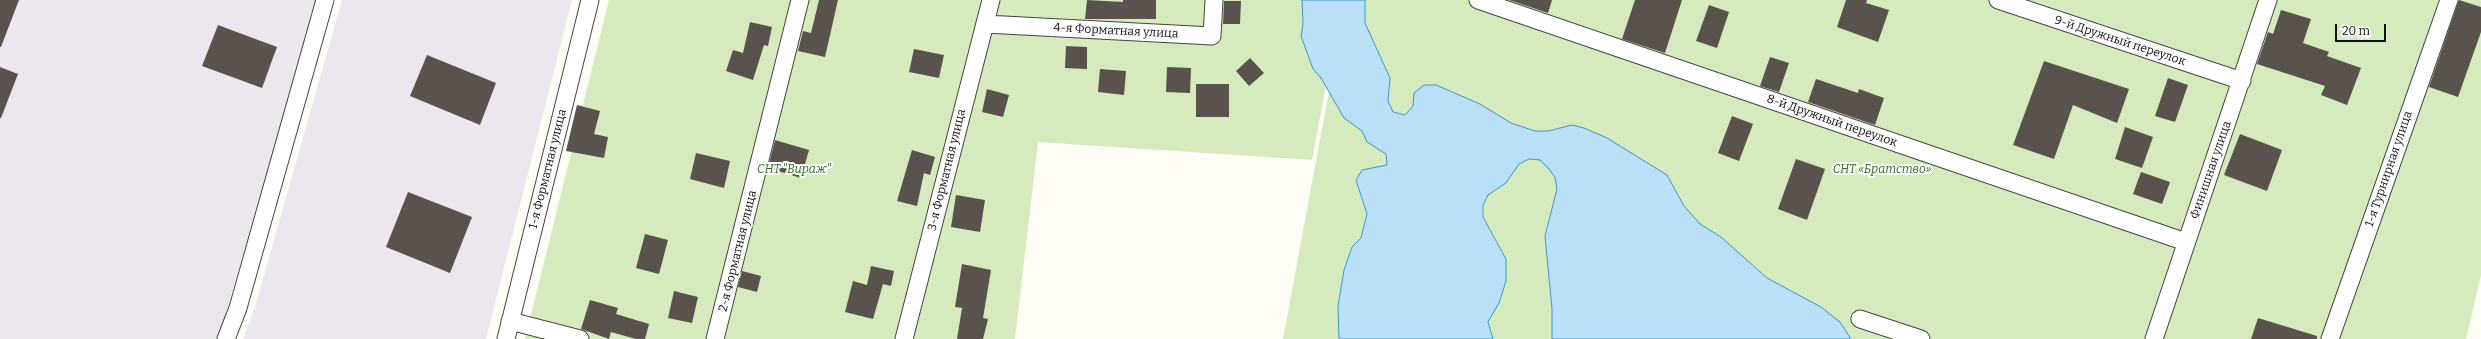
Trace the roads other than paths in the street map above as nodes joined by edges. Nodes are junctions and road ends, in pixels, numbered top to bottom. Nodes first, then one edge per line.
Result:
1 (325, 0) edge
2 (590, 0) edge
3 (800, 0) edge
4 (991, 0) edge
5 (1214, 0) edge
6 (1478, 0) edge
7 (1998, 0) edge
8 (2268, 0) edge
9 (2449, 0) edge
10 (984, 24) junction
11 (2242, 81) junction
12 (2186, 242) junction
13 (1860, 319) dead end
14 (510, 320) junction
15 (226, 339) edge
16 (506, 339) edge
17 (580, 339) edge
18 (716, 339) edge
19 (904, 339) edge
20 (1921, 339) edge
21 (2154, 339) edge
22 (2330, 339) edge

1 - 15 street
2 - 14 street, 1-я Форматная улица
3 - 18 street, 2-я Форматная улица
4 - 10 street, 3-я Форматная улица
5 - 10 street, 4-я Форматная улица
6 - 12 street, 8-й Дружный переулок
7 - 11 street, 9-й Дружный переулок
8 - 11 street, Финишная улица
9 - 22 street, 1-я Турнирная улица
10 - 19 street, 3-я Форматная улица
11 - 12 street, Финишная улица
12 - 21 street, Финишная улица
13 - 20 street
14 - 16 street, 1-я Форматная улица
14 - 17 street

